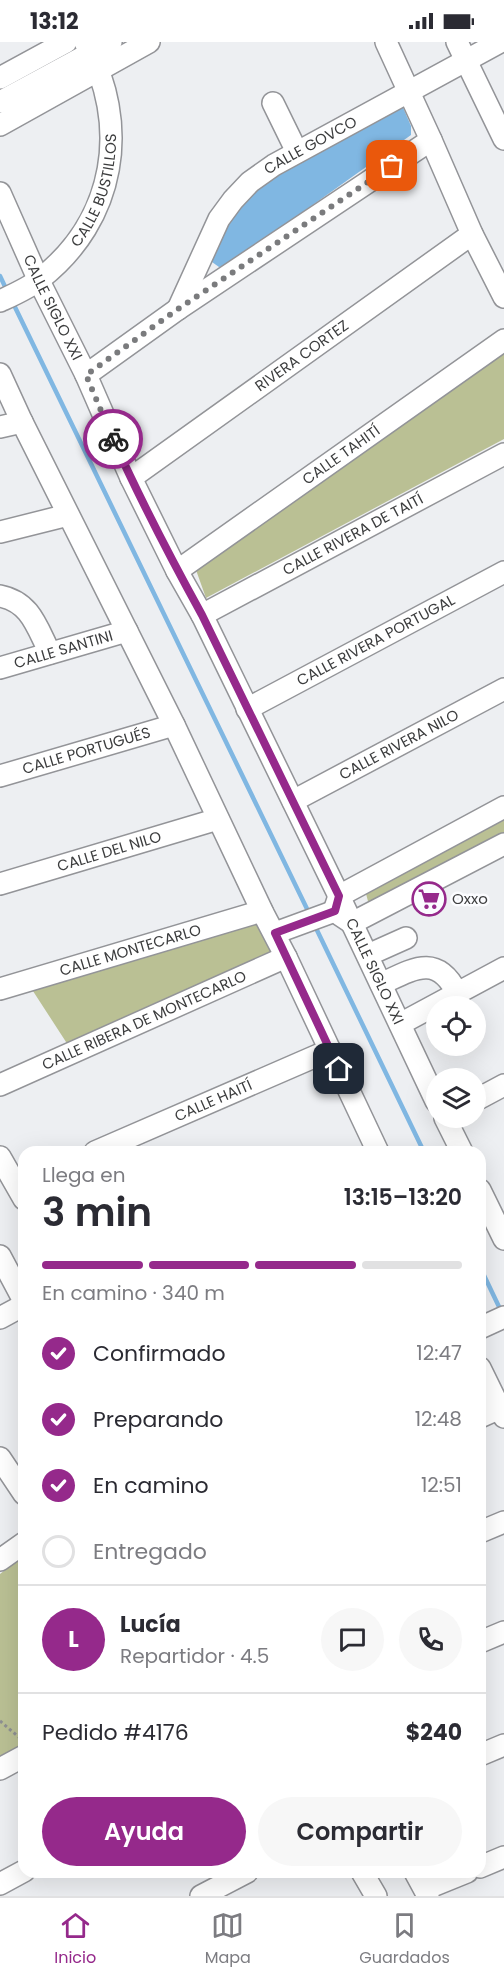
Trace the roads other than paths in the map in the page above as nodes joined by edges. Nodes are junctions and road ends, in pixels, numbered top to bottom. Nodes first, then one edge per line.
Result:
1 (66, 42) edge
2 (111, 42) edge
3 (149, 42) edge
4 (386, 42) edge
5 (500, 42) edge
6 (461, 51) edge
7 (91, 55) edge
8 (0, 78) edge
9 (408, 92) junction
10 (0, 102) edge
11 (273, 103) dead end
12 (0, 125) edge
13 (504, 139) edge
14 (431, 140) junction
15 (297, 152) junction
16 (0, 193) edge
17 (472, 234) junction
18 (32, 284) junction
19 (504, 297) edge
20 (0, 301) edge
21 (178, 309) junction
22 (504, 340) edge
23 (0, 374) edge
24 (86, 375) junction
25 (22, 422) junction
26 (0, 427) edge
27 (504, 454) edge
28 (131, 478) junction
29 (68, 515) junction
30 (0, 531) edge
31 (177, 571) junction
32 (504, 572) edge
33 (0, 596) edge
34 (202, 615) junction
35 (127, 631) junction
36 (50, 653) junction
37 (0, 668) edge
38 (504, 689) edge
39 (247, 709) junction
40 (174, 726) junction
41 (0, 776) edge
42 (293, 801) junction
43 (504, 807) edge
44 (218, 819) junction
45 (504, 844) edge
46 (0, 884) edge
47 (339, 910) junction
48 (262, 911) junction
49 (275, 933) junction
50 (406, 938) dead end
51 (368, 955) junction
52 (286, 957) junction
53 (504, 968) edge
54 (381, 984) junction
55 (0, 989) edge
56 (457, 993) junction
57 (400, 1024) junction
58 (330, 1050) junction
59 (426, 1080) edge
60 (0, 1085) edge
61 (504, 1085) edge
62 (486, 1095) edge
63 (450, 1128) edge
64 (109, 1146) edge
65 (370, 1146) edge
66 (459, 1146) edge
67 (0, 1156) edge
68 (18, 1183) edge
69 (486, 1196) edge
70 (497, 1206) edge
71 (504, 1239) edge
72 (3, 1268) edge
73 (18, 1293) edge
74 (18, 1307) edge
75 (504, 1317) edge
76 (0, 1318) edge
77 (486, 1326) edge
78 (486, 1380) edge
79 (502, 1413) edge
80 (486, 1416) edge
81 (0, 1458) edge
82 (18, 1485) edge
83 (504, 1522) edge
84 (486, 1530) edge
85 (18, 1547) edge
86 (0, 1560) edge
87 (504, 1632) edge
88 (486, 1640) edge
89 (504, 1745) edge
90 (486, 1752) edge
91 (18, 1759) edge
92 (0, 1769) edge
93 (504, 1857) edge
94 (486, 1864) edge
95 (18, 1874) edge
96 (236, 1878) edge
97 (366, 1878) edge
98 (448, 1878) edge
99 (0, 1884) edge
100 (423, 1886) edge
101 (201, 1896) edge
102 (376, 1896) edge

1 - 8 street
2 - 7 street
3 - 7 street
4 - 9 street
5 - 6 street, CALLE GOVCO
6 - 9 street, CALLE GOVCO
6 - 13 street
7 - 10 street
7 - 12 street
7 - 18 street, CALLE BUSTILLOS
9 - 14 street
9 - 15 street, CALLE GOVCO
11 - 15 street
14 - 17 street
14 - 21 street, CALLE GOVCO
15 - 21 street, CALLE GOVCO
16 - 18 street, CALLE SIGLO XXI
17 - 19 street
17 - 28 street, RIVERA CORTEZ
18 - 20 street, CALLE BUSTILLOS
18 - 24 street, CALLE SIGLO XXI
21 - 24 street, CALLE GOVCO
22 - 31 street, CALLE TAHITÍ
23 - 25 street
24 - 28 street, CALLE SIGLO XXI
25 - 26 street
25 - 29 street
27 - 34 street, CALLE RIVERA DE TAITÍ
28 - 31 street, CALLE SIGLO XXI
29 - 30 street
29 - 35 street
31 - 34 street, CALLE SIGLO XXI
32 - 39 street, CALLE RIVERA PORTUGAL
33 - 36 street
34 - 39 street, CALLE SIGLO XXI
35 - 36 street, CALLE SANTINI
35 - 40 street
36 - 37 street, CALLE SANTINI
38 - 42 street, CALLE RIVERA NILO
39 - 42 street, CALLE SIGLO XXI
40 - 41 street, CALLE PORTUGUÉS
40 - 44 street
42 - 47 street, CALLE SIGLO XXI
43 - 47 street
44 - 46 street, CALLE DEL NILO
44 - 48 street
45 - 47 street
47 - 49 street
47 - 51 street, CALLE SIGLO XXI
48 - 49 street
48 - 55 street, CALLE MONTECARLO
49 - 52 street
50 - 51 street
51 - 54 street, CALLE SIGLO XXI
52 - 58 street
52 - 60 street, CALLE RIBERA DE MONTECARLO
53 - 56 street
54 - 56 street
54 - 57 street, CALLE SIGLO XXI
56 - 57 street
57 - 59 street, CALLE SIGLO XXI
58 - 64 street, CALLE HAITÍ
58 - 65 street
61 - 62 street
63 - 66 street
67 - 68 street
69 - 70 street
70 - 71 street
72 - 73 street
74 - 76 street
75 - 77 street
78 - 79 street
79 - 80 street
81 - 82 street
83 - 84 street
85 - 86 street
87 - 88 street
89 - 90 street
91 - 92 street
93 - 94 street
95 - 99 street
96 - 101 street
97 - 102 street
98 - 100 street

